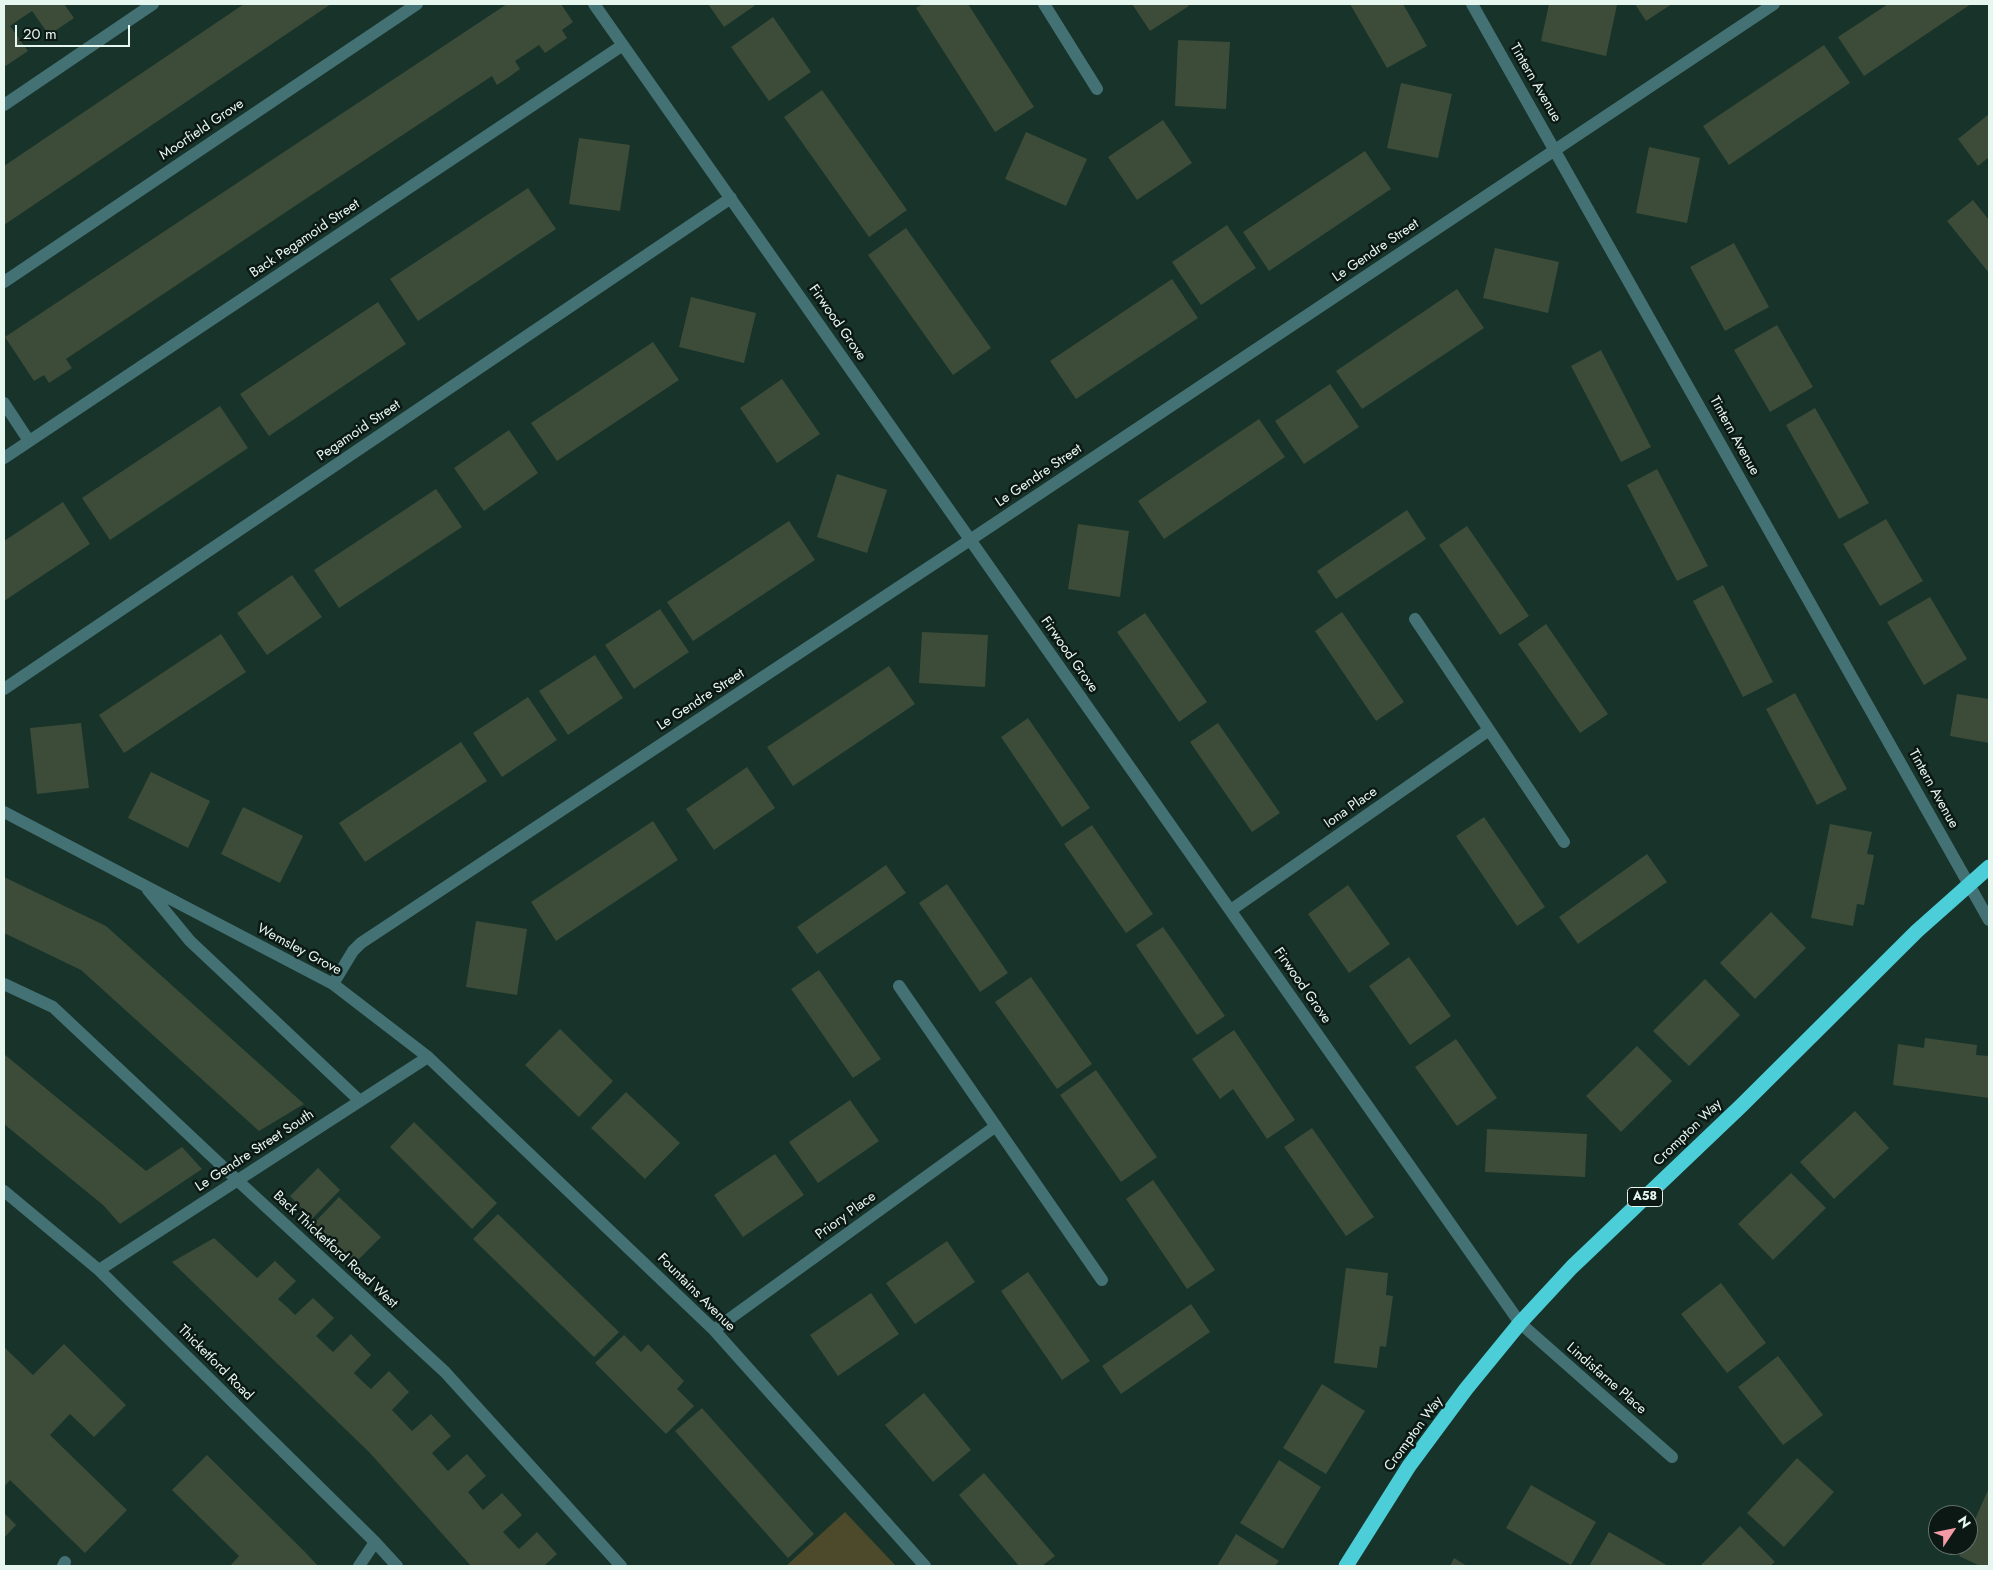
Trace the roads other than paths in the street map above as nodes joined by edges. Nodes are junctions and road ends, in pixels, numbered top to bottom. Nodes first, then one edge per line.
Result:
1 (154, 4) edge
2 (418, 4) edge
3 (594, 4) edge
4 (1044, 4) edge
5 (1472, 4) edge
6 (1774, 4) edge
7 (622, 45) junction
8 (1097, 89) dead end
9 (4, 105) edge
10 (1555, 150) junction
11 (731, 198) junction
12 (4, 282) edge
13 (4, 403) edge
14 (29, 441) junction
15 (4, 458) edge
16 (970, 540) junction
17 (1415, 619) dead end
18 (4, 689) edge
19 (1489, 730) junction
20 (4, 812) edge
21 (1564, 842) dead end
22 (1989, 867) edge
23 (1969, 884) junction
24 (145, 886) junction
25 (1231, 910) junction
26 (1989, 920) edge
27 (4, 984) edge
28 (333, 984) junction
29 (899, 986) dead end
30 (428, 1057) junction
31 (360, 1101) junction
32 (996, 1126) junction
33 (237, 1180) junction
34 (4, 1191) edge
35 (99, 1270) junction
36 (1102, 1280) dead end
37 (1520, 1323) junction
38 (714, 1330) junction
39 (1672, 1457) dead end
40 (374, 1542) junction
41 (359, 1566) edge
42 (397, 1566) edge
43 (621, 1566) edge
44 (925, 1566) edge
45 (1346, 1566) edge

1 - 9 street
2 - 12 street, Moorfield Grove
3 - 7 street, Firwood Grove
4 - 8 street
5 - 10 street, Tintern Avenue
6 - 10 street, Le Gendre Street
7 - 11 street, Firwood Grove
7 - 14 street, Back Pegamoid Street
10 - 16 street, Le Gendre Street
10 - 23 street, Tintern Avenue
11 - 16 street, Firwood Grove
11 - 18 street, Pegamoid Street
13 - 14 street
14 - 15 street, Back Pegamoid Street
16 - 25 street, Firwood Grove
16 - 28 street, Le Gendre Street
17 - 19 street
19 - 21 street
19 - 25 street, Iona Place
20 - 24 street, Wemsley Grove
22 - 23 highway, Crompton Way / A58
23 - 26 street, Tintern Avenue
23 - 37 highway, Crompton Way / A58
24 - 28 street, Wemsley Grove
24 - 31 street, Wemsley Grove
25 - 37 street, Firwood Grove
27 - 33 street, Back Thicketford Road West
28 - 30 street, Wemsley Grove
29 - 32 street
30 - 31 street, Le Gendre Street South
30 - 38 street, Fountains Avenue
31 - 33 street, Le Gendre Street South
32 - 36 street
32 - 38 street, Priory Place
33 - 35 street, Le Gendre Street South
33 - 43 street, Back Thicketford Road West
34 - 35 street, Thicketford Road
35 - 40 street, Thicketford Road
37 - 39 street, Lindisfarne Place
37 - 45 highway, Crompton Way / A58
38 - 44 street, Fountains Avenue
40 - 41 street
40 - 42 street, Thicketford Road

